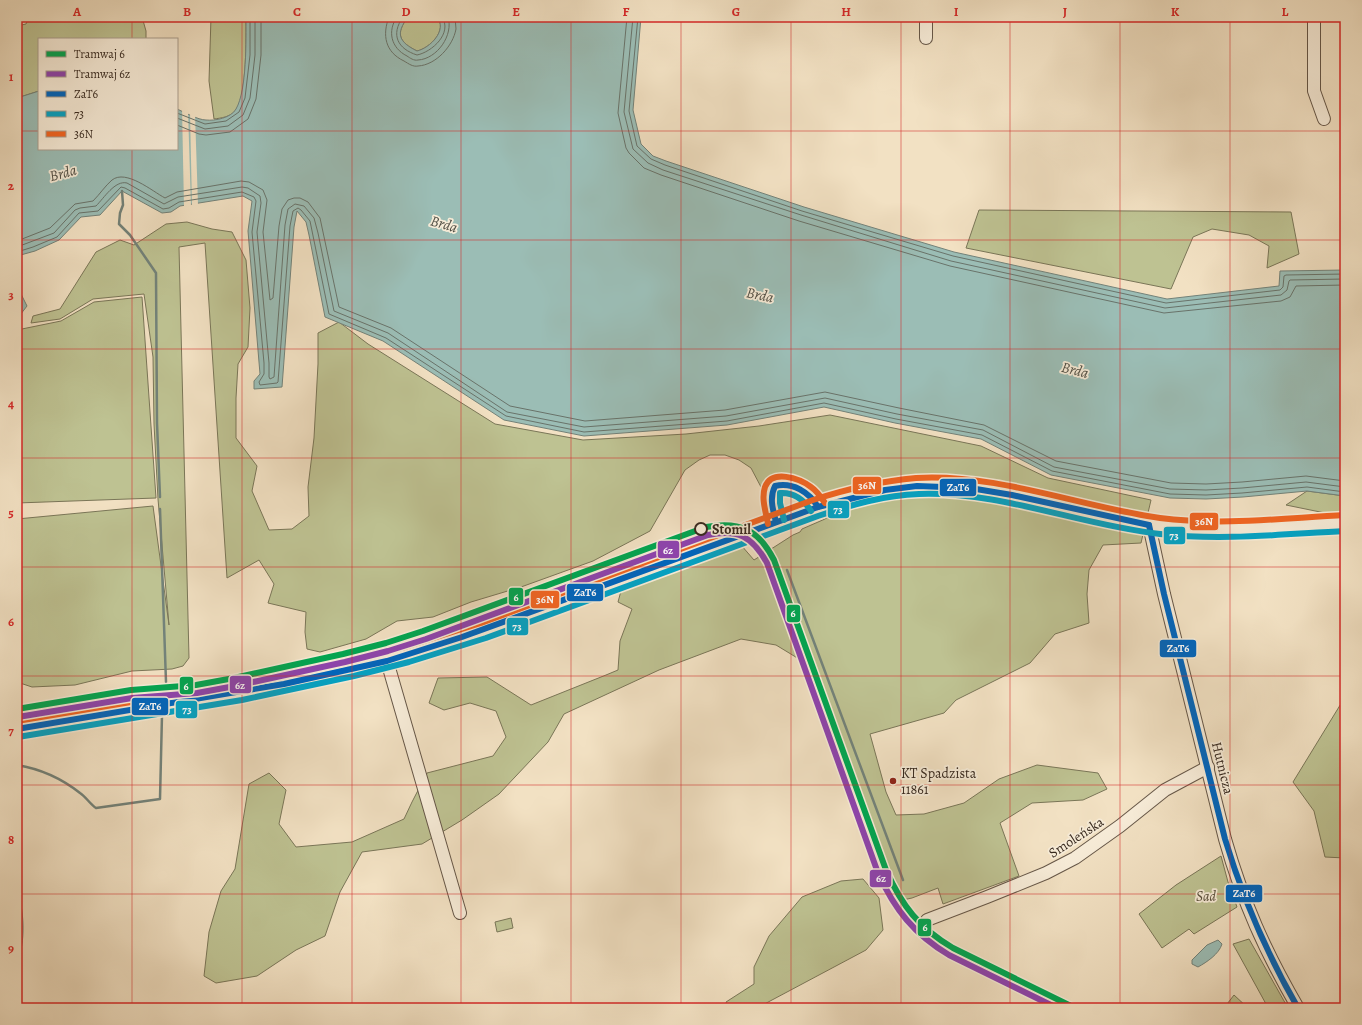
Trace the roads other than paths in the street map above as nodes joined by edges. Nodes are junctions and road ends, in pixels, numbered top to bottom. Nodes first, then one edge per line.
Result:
1 (926, 17) edge
2 (1314, 17) edge
3 (926, 38) dead end
4 (1324, 119) dead end
5 (1345, 523) edge
6 (1149, 525) junction
7 (387, 661) junction
8 (17, 729) edge
9 (1208, 767) junction
10 (460, 913) dead end
11 (927, 920) dead end
12 (1298, 1008) edge

1 - 3 street
2 - 4 street
5 - 6 street
6 - 7 street
6 - 9 street, Hutnicza
7 - 8 street
7 - 10 street
9 - 11 street, Smoleńska
9 - 12 street, Hutnicza

